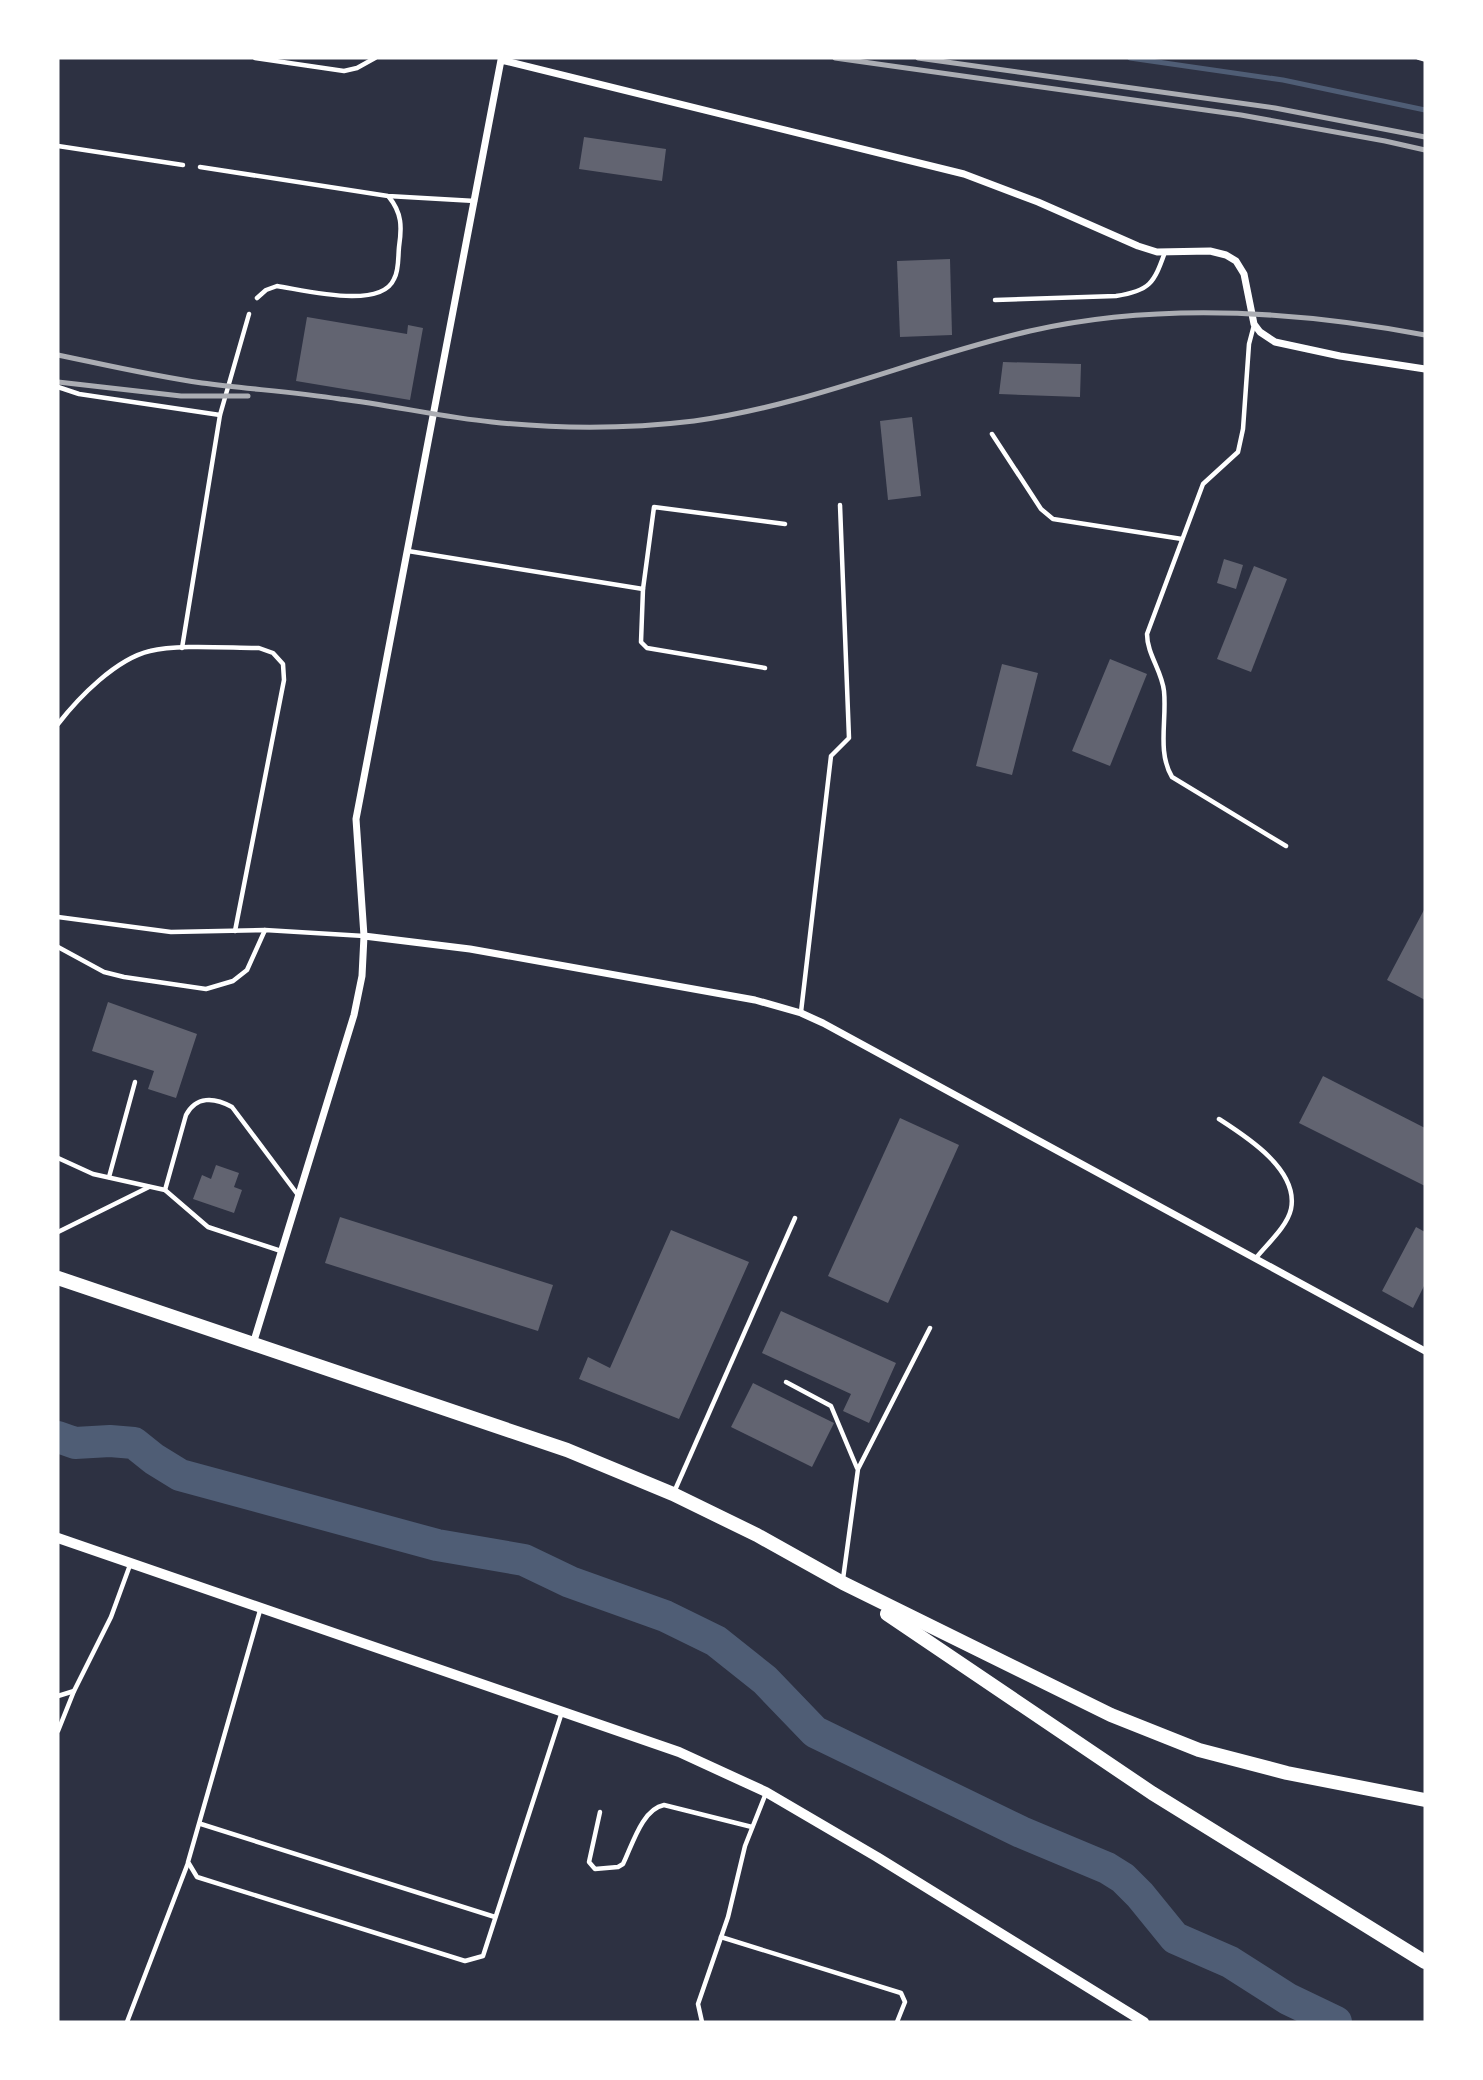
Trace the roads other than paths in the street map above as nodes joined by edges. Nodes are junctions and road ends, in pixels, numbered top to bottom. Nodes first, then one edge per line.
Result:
1 (255, 58) edge
2 (375, 58) edge
3 (491, 58) edge
4 (501, 60) junction
5 (58, 146) edge
6 (183, 165) dead end
7 (200, 167) dead end
8 (388, 197) junction
9 (475, 201) junction
10 (1165, 252) junction
11 (257, 298) dead end
12 (995, 300) dead end
13 (249, 314) dead end
14 (1254, 324) junction
15 (1425, 369) edge
16 (58, 387) edge
17 (220, 415) junction
18 (992, 434) dead end
19 (840, 505) dead end
20 (786, 524) dead end
21 (1182, 539) junction
22 (408, 551) junction
23 (643, 589) junction
24 (182, 648) junction
25 (765, 668) dead end
26 (58, 724) edge
27 (1286, 846) dead end
28 (58, 917) edge
29 (265, 929) junction
30 (235, 931) junction
31 (364, 936) junction
32 (58, 947) edge
33 (801, 1013) junction
34 (135, 1082) dead end
35 (1219, 1119) dead end
36 (58, 1158) edge
37 (109, 1177) junction
38 (150, 1186) junction
39 (165, 1190) junction
40 (298, 1195) junction
41 (795, 1217) dead end
42 (58, 1232) edge
43 (281, 1251) junction
44 (1255, 1258) junction
45 (58, 1278) edge
46 (930, 1328) dead end
47 (253, 1344) junction
48 (1425, 1351) edge
49 (786, 1382) dead end
50 (858, 1469) junction
51 (673, 1494) junction
52 (58, 1538) edge
53 (130, 1563) junction
54 (843, 1583) junction
55 (261, 1607) junction
56 (74, 1691) junction
57 (58, 1696) edge
58 (563, 1711) junction
59 (58, 1731) edge
60 (766, 1792) junction
61 (1425, 1800) edge
62 (600, 1812) dead end
63 (201, 1824) junction
64 (752, 1827) junction
65 (188, 1862) junction
66 (495, 1917) junction
67 (721, 1937) junction
68 (1425, 1962) edge
69 (127, 2022) edge
70 (702, 2022) edge
71 (897, 2022) edge
72 (1144, 2022) edge

1 - 2 lane
3 - 4 lane
4 - 9 street
4 - 10 street
5 - 6 lane
7 - 8 lane
8 - 9 lane
8 - 11 lane
9 - 22 street
10 - 12 lane
10 - 14 street
13 - 17 lane
14 - 15 street
14 - 21 lane
16 - 17 lane
17 - 24 lane
18 - 21 lane
19 - 33 lane
20 - 23 lane
21 - 27 lane
22 - 23 lane
22 - 31 street
23 - 25 lane
24 - 26 lane
24 - 30 lane
28 - 30 lane
29 - 30 lane
29 - 31 lane
29 - 32 lane
31 - 33 street
31 - 40 street
33 - 44 street
34 - 37 lane
35 - 44 lane
36 - 37 lane
37 - 38 lane
38 - 39 lane
38 - 42 lane
39 - 40 lane
39 - 43 lane
40 - 43 street
41 - 51 lane
43 - 47 street
44 - 48 street
45 - 47 main road
46 - 50 lane
47 - 51 main road
49 - 50 lane
50 - 54 lane
51 - 54 main road
52 - 53 street
53 - 55 street
53 - 56 lane
54 - 61 main road
54 - 68 main road
55 - 58 street
55 - 63 lane
56 - 57 lane
56 - 59 lane
58 - 60 street
58 - 66 lane
60 - 64 lane
60 - 72 street
62 - 64 lane
63 - 65 lane
63 - 66 lane
64 - 67 lane
65 - 66 lane
65 - 69 lane
67 - 70 lane
67 - 71 lane

